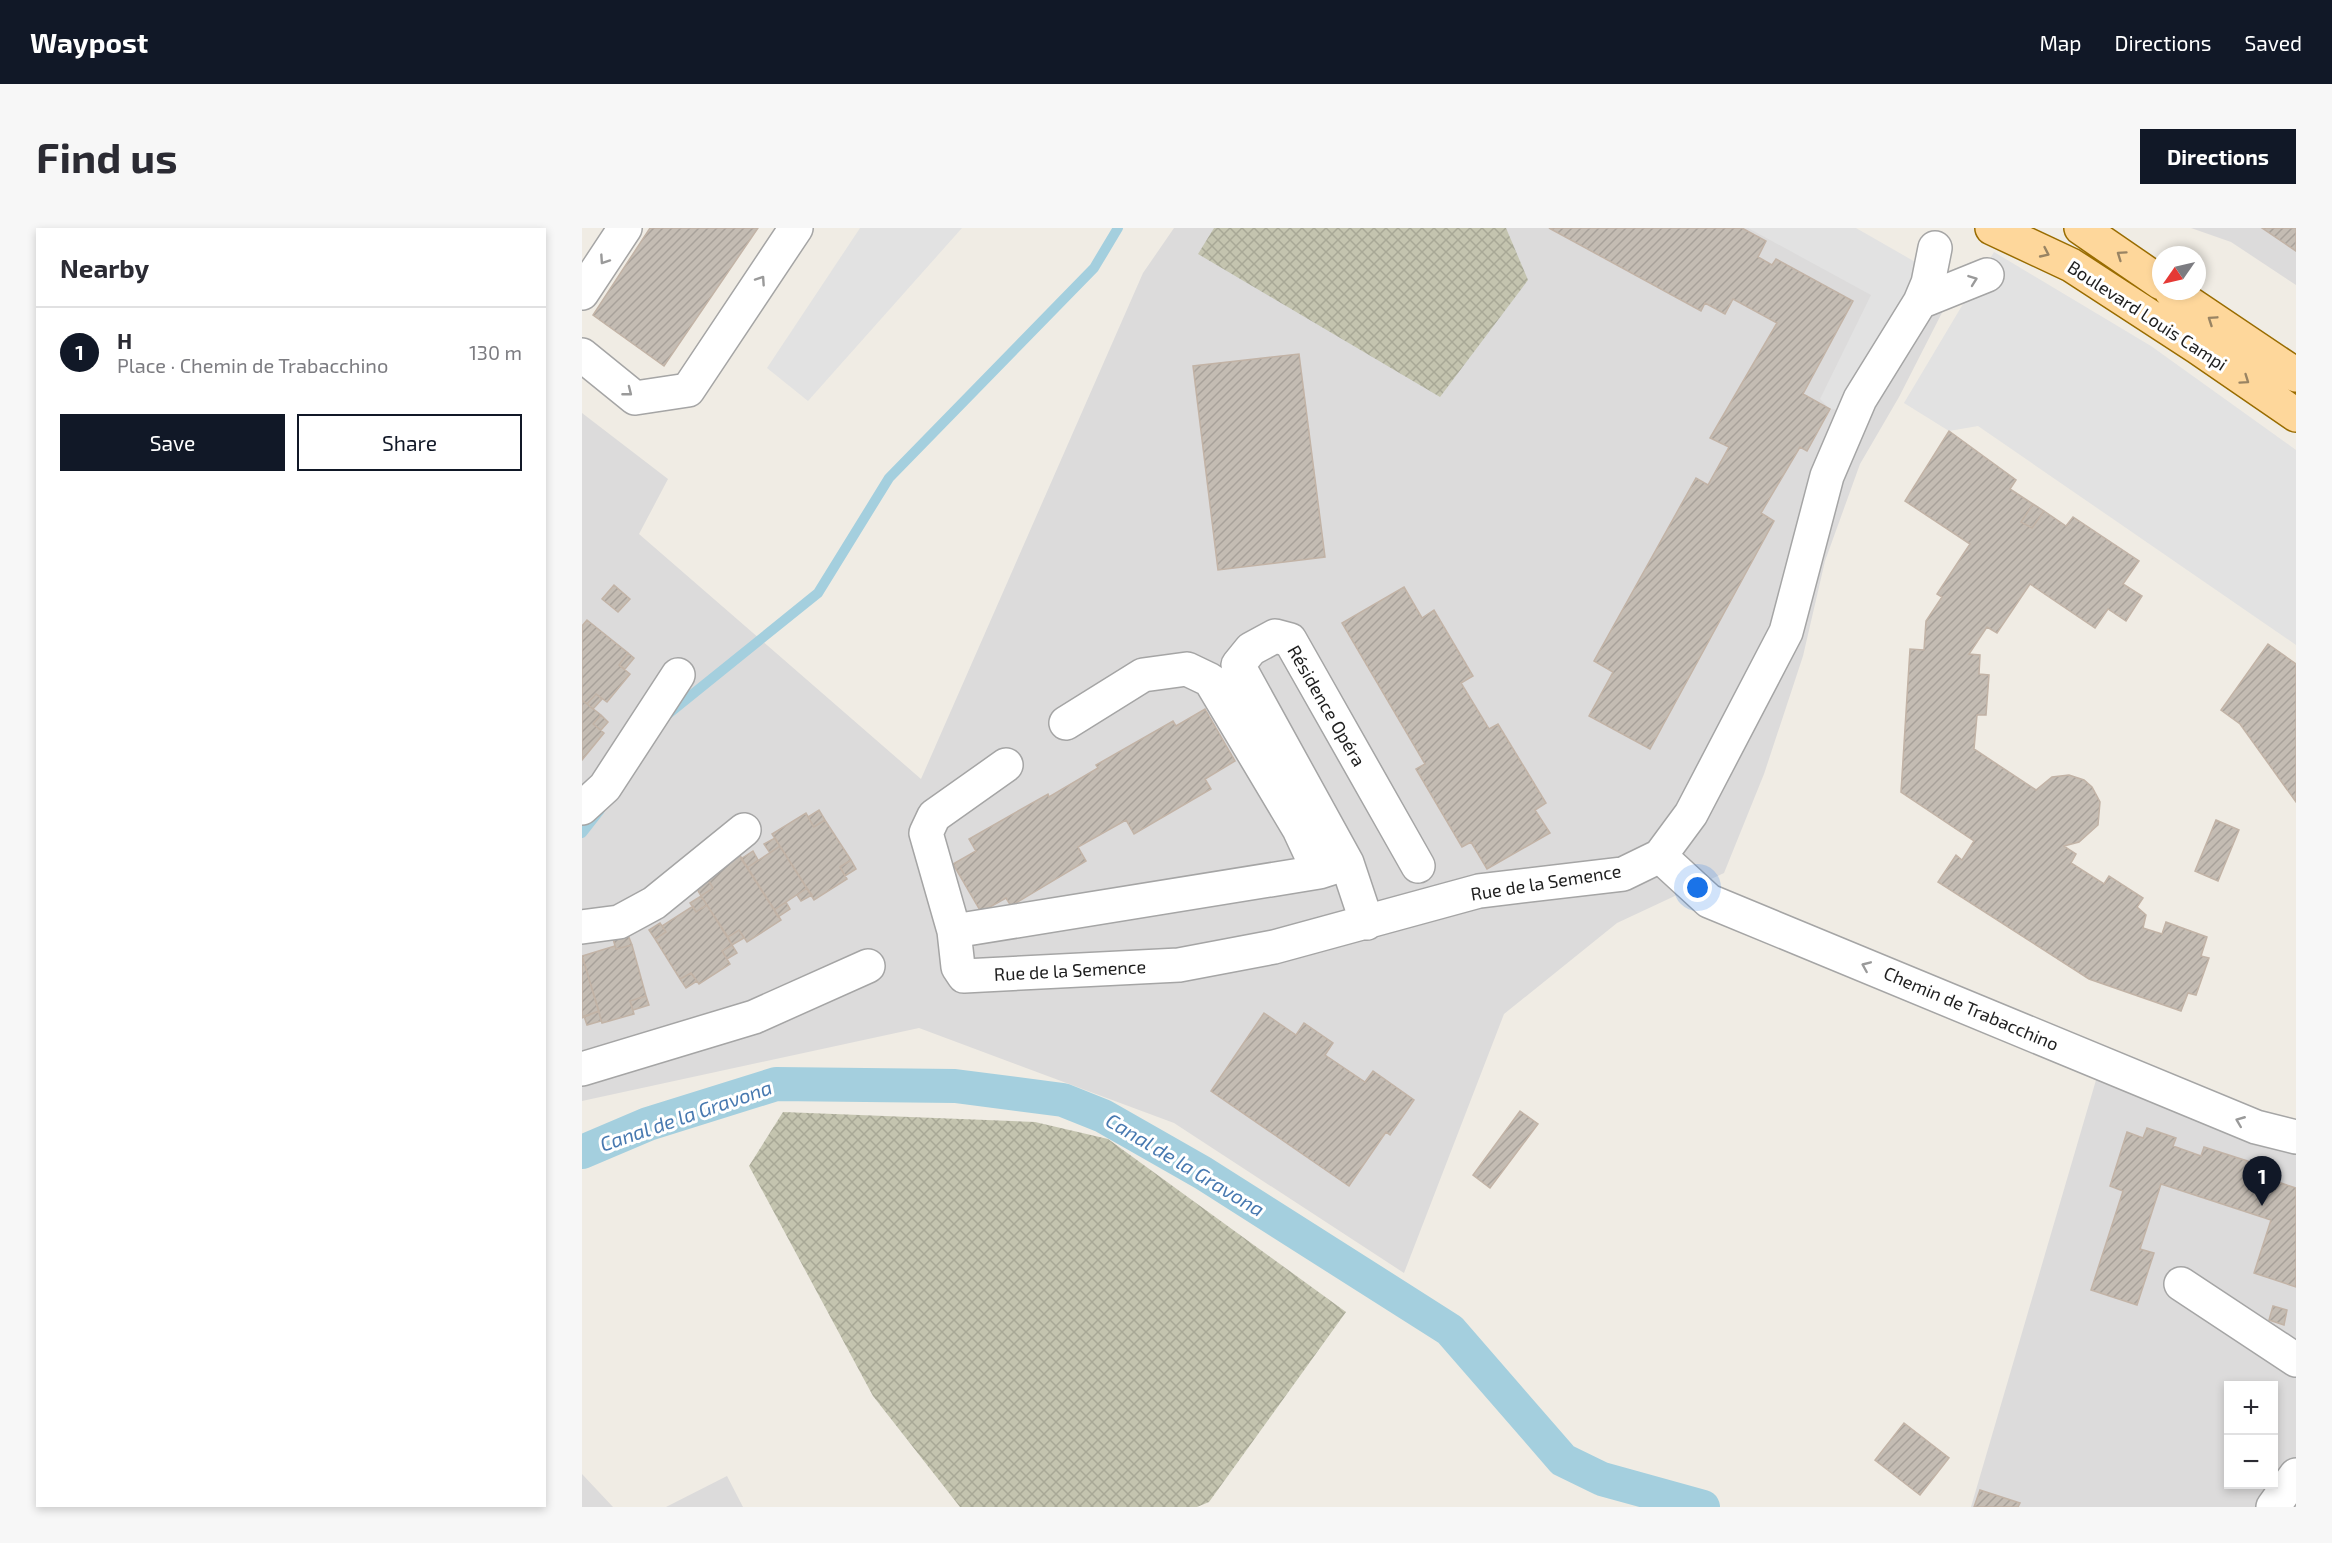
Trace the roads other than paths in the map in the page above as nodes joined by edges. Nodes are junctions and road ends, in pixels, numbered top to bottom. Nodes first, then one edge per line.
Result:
1 (625, 228) edge
2 (796, 228) edge
3 (1992, 228) edge
4 (2081, 228) edge
5 (1935, 248) dead end
6 (1987, 275) dead end
7 (2152, 277) edge
8 (582, 293) edge
9 (2184, 300) edge
10 (1920, 302) junction
11 (582, 355) edge
12 (2296, 375) edge
13 (2296, 415) edge
14 (678, 675) dead end
15 (1066, 723) dead end
16 (1006, 765) dead end
17 (582, 808) edge
18 (744, 830) dead end
19 (1660, 856) junction
20 (1418, 866) dead end
21 (1333, 868) junction
22 (1367, 923) junction
23 (582, 927) edge
24 (954, 931) junction
25 (868, 966) dead end
26 (582, 1069) edge
27 (2296, 1137) edge
28 (2181, 1284) dead end
29 (2296, 1360) edge
30 (2296, 1475) edge
31 (2273, 1507) edge

1 -> 8 street
11 -> 2 street
3 -> 13 main road, Boulevard Louis Campi
7 -> 4 main road, Boulevard Louis Campi
5 - 10 street, Rue de la Semence
10 -> 6 street
12 -> 9 main road, Boulevard Louis Campi
10 - 19 street, Rue de la Semence
14 - 17 street
15 - 21 street, Résidence Opéra
16 - 24 street
18 - 23 street
19 - 22 street, Rue de la Semence
27 -> 19 street, Chemin de Trabacchino
20 - 21 street, Résidence Opéra
21 - 22 street, Résidence Opéra
21 - 24 street
22 - 24 street, Rue de la Semence
25 - 26 street
28 - 29 street
30 - 31 street

